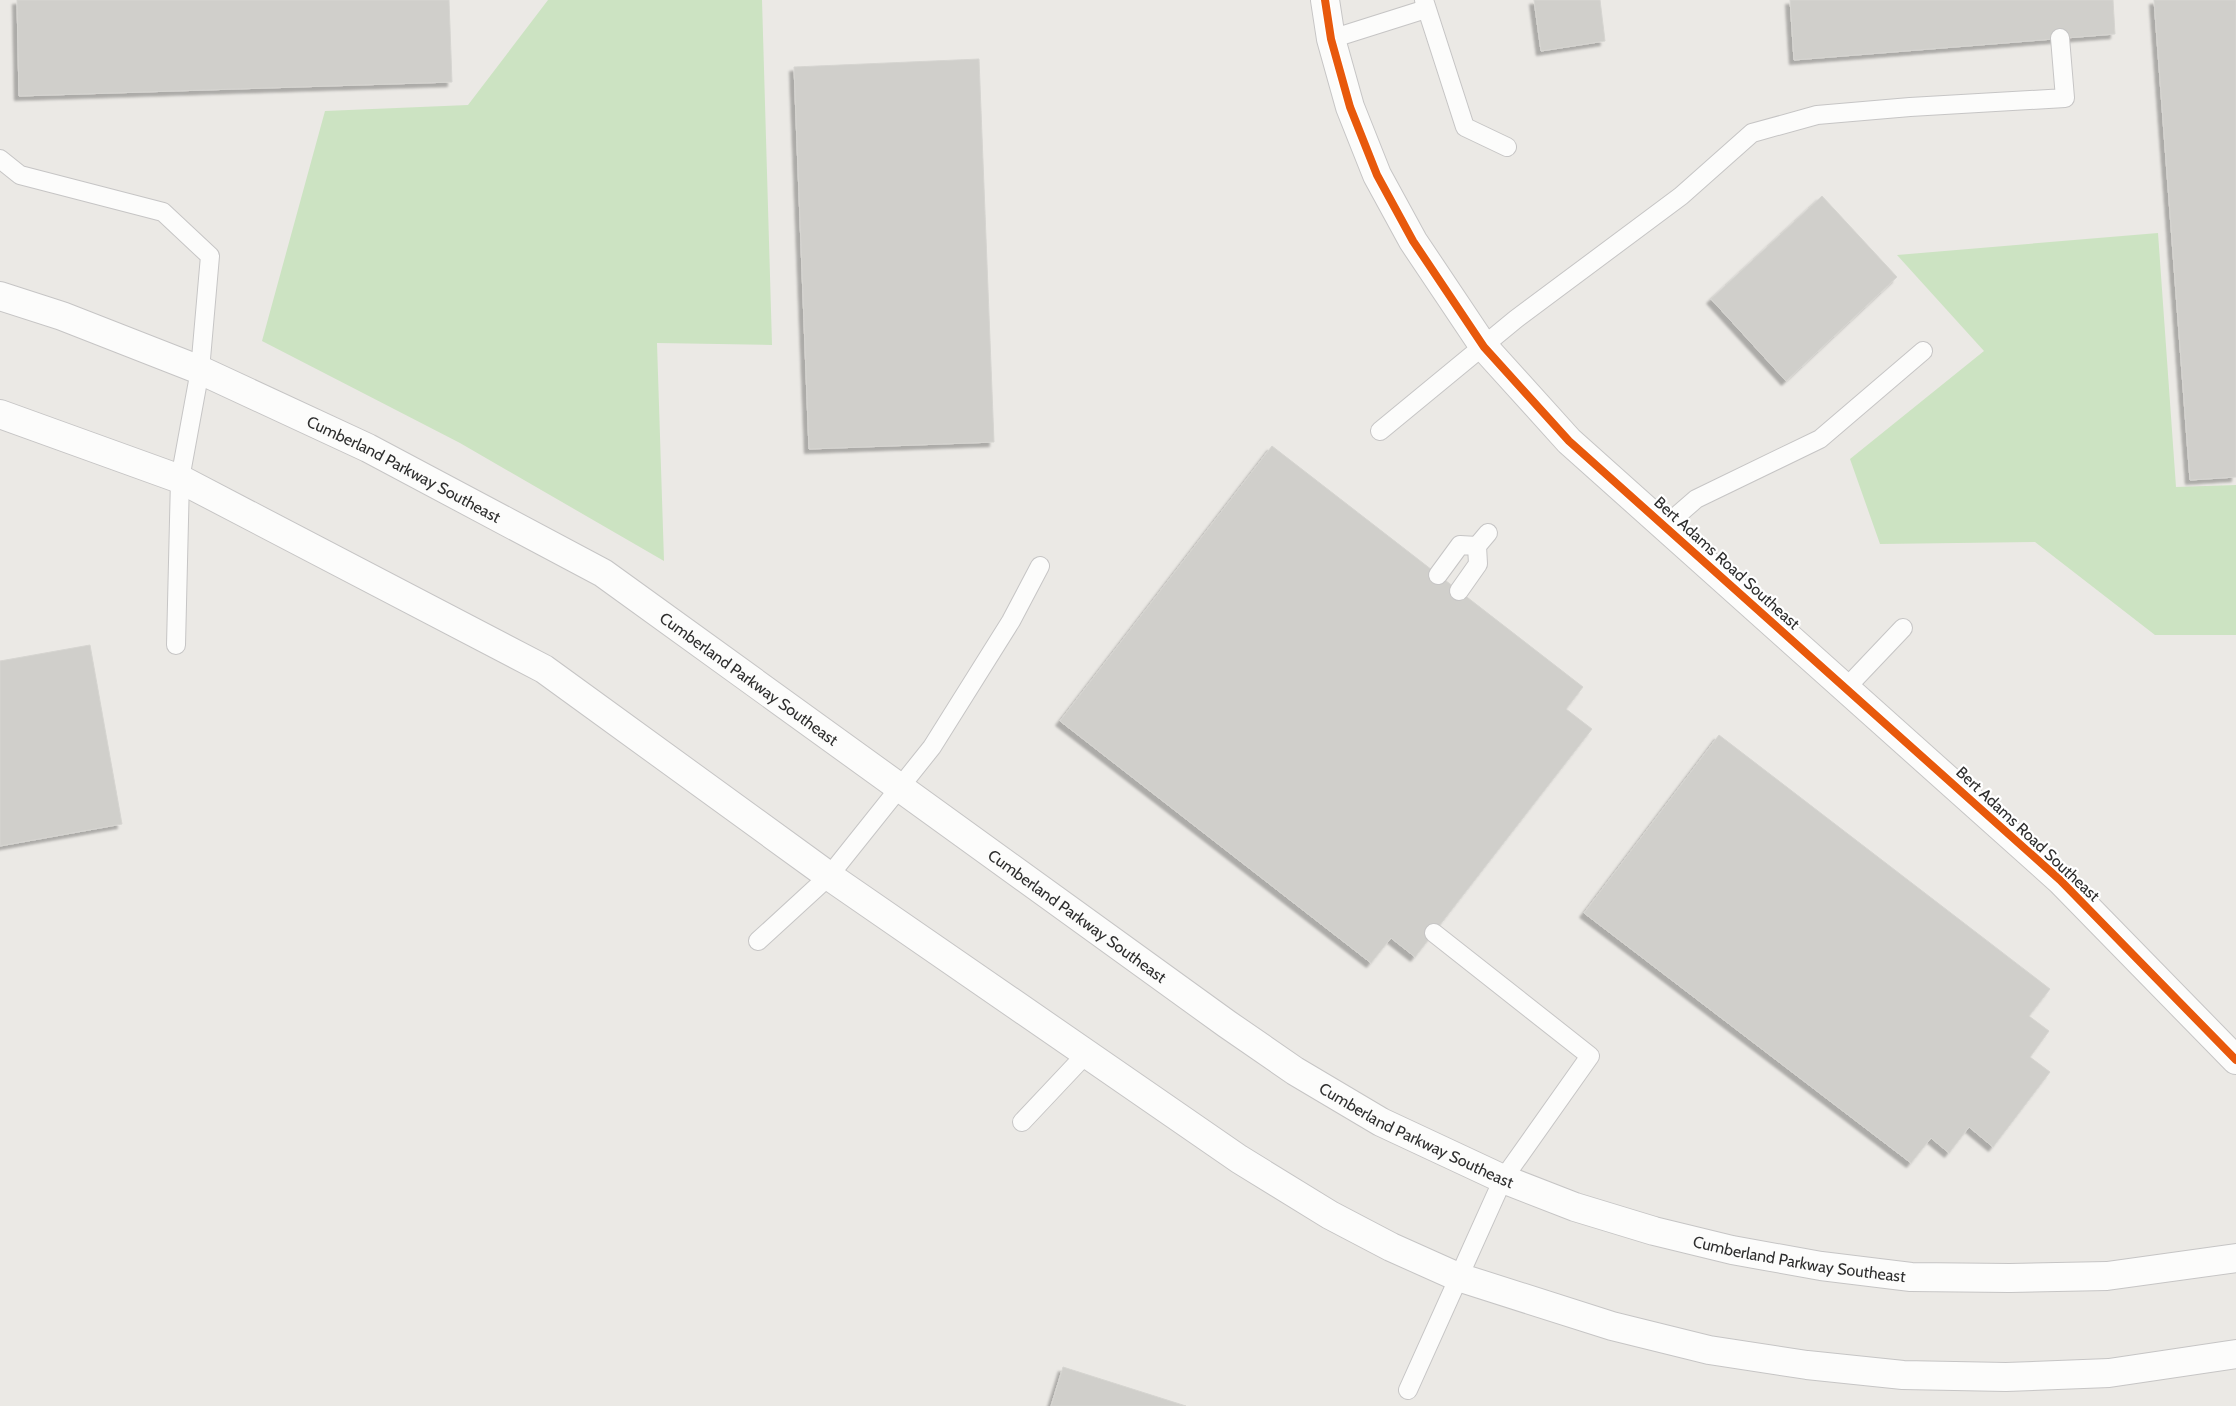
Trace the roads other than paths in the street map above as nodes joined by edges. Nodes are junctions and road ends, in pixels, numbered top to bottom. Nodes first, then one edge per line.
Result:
1 (1325, 0) edge
2 (1425, 5) edge
3 (2060, 38) dead end
4 (1331, 39) junction
5 (1507, 147) dead end
6 (0, 159) edge
7 (0, 296) edge
8 (1484, 347) junction
9 (1923, 351) dead end
10 (200, 370) junction
11 (0, 414) edge
12 (1380, 431) dead end
13 (180, 479) junction
14 (1665, 526) junction
15 (1040, 566) dead end
16 (1438, 575) dead end
17 (1459, 590) dead end
18 (1902, 628) dead end
19 (176, 645) dead end
20 (1846, 688) junction
21 (899, 789) junction
22 (829, 876) junction
23 (1434, 933) dead end
24 (758, 941) dead end
25 (1087, 1053) junction
26 (2236, 1060) edge
27 (1022, 1122) dead end
28 (1503, 1179) junction
29 (2236, 1258) edge
30 (1458, 1276) junction
31 (2236, 1354) edge
32 (1408, 1390) dead end

1 - 4 main road, Bert Adams Road Southeast
2 - 4 lane
2 - 5 lane
3 - 8 lane
4 - 8 main road, Bert Adams Road Southeast
6 - 10 lane
7 - 10 main road, Cumberland Parkway Southeast
8 - 12 lane
8 - 14 main road, Bert Adams Road Southeast
9 - 14 lane
10 - 13 lane
10 - 21 main road, Cumberland Parkway Southeast
11 - 13 main road
13 - 19 lane
13 - 22 main road
14 - 20 main road, Bert Adams Road Southeast
15 - 21 lane
16 - 17 lane
18 - 20 lane
20 - 26 main road, Bert Adams Road Southeast
21 - 22 lane
21 - 28 main road, Cumberland Parkway Southeast
22 - 24 lane
22 - 25 main road
23 - 28 lane
25 - 27 lane
25 - 30 main road
28 - 29 main road, Cumberland Parkway Southeast
28 - 30 lane
30 - 31 main road
30 - 32 lane

